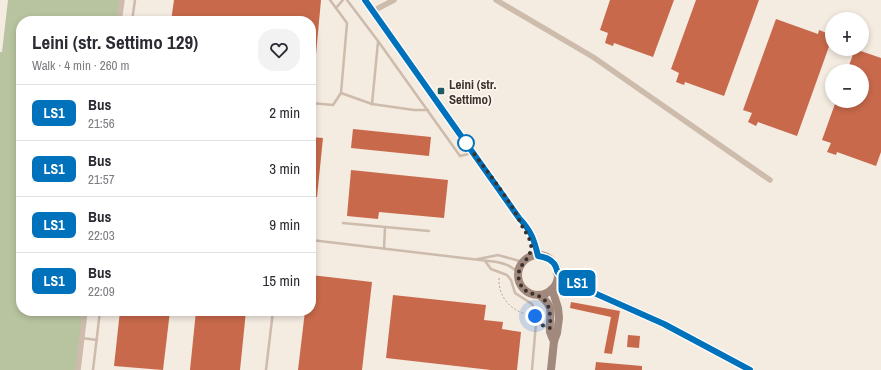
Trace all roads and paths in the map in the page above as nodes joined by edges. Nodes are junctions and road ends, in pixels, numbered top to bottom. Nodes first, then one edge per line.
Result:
1 (122, 0) edge
2 (135, 0) edge
3 (330, 0) edge
4 (342, 0) edge
5 (347, 0) edge
6 (365, 0) edge
7 (394, 0) edge
8 (496, 0) edge
9 (336, 8) junction
10 (373, 11) junction
11 (120, 16) edge
12 (133, 16) edge
13 (378, 41) junction
14 (341, 94) junction
15 (316, 103) edge
16 (372, 104) junction
17 (428, 110) junction
18 (473, 153) junction
19 (770, 180) dead end
20 (519, 218) junction
21 (343, 223) dead end
22 (385, 227) junction
23 (429, 230) dead end
24 (316, 241) edge
25 (384, 249) junction
26 (538, 256) junction
27 (476, 260) junction
28 (485, 261) junction
29 (525, 261) junction
30 (518, 273) junction
31 (558, 273) junction
32 (499, 277) dead end
33 (553, 288) junction
34 (592, 292) junction
35 (539, 295) junction
36 (529, 315) dead end
37 (84, 316) edge
38 (99, 316) edge
39 (273, 316) edge
40 (536, 323) junction
41 (554, 328) junction
42 (82, 338) junction
43 (97, 340) junction
44 (78, 370) edge
45 (93, 370) edge
46 (266, 370) edge
47 (532, 370) edge
48 (551, 370) edge
49 (750, 370) edge

1 - 11 street
2 - 12 lane
3 - 9 lane
4 - 9 lane
5 - 13 lane
6 - 10 street
7 - 10 street
8 - 19 street
9 - 14 lane
10 - 18 street
13 - 16 lane
13 - 17 lane
14 - 15 lane
14 - 16 lane
16 - 17 lane
17 - 18 lane
18 - 20 street
20 - 26 street
20 - 29 street
21 - 22 lane
22 - 23 lane
22 - 25 lane
24 - 25 lane
25 - 27 lane
26 - 29 street
26 - 31 street
27 - 28 lane
27 - 29 lane
28 - 30 lane
28 - 40 lane
29 - 30 street
30 - 35 street
31 - 33 street
31 - 34 street
32 - 36 path
33 - 34 street
33 - 35 street
33 - 41 street
34 - 49 street
35 - 41 street
37 - 42 street
38 - 43 lane
39 - 46 lane
40 - 41 lane
40 - 47 lane
41 - 48 street
42 - 43 lane
42 - 44 street
43 - 45 lane

